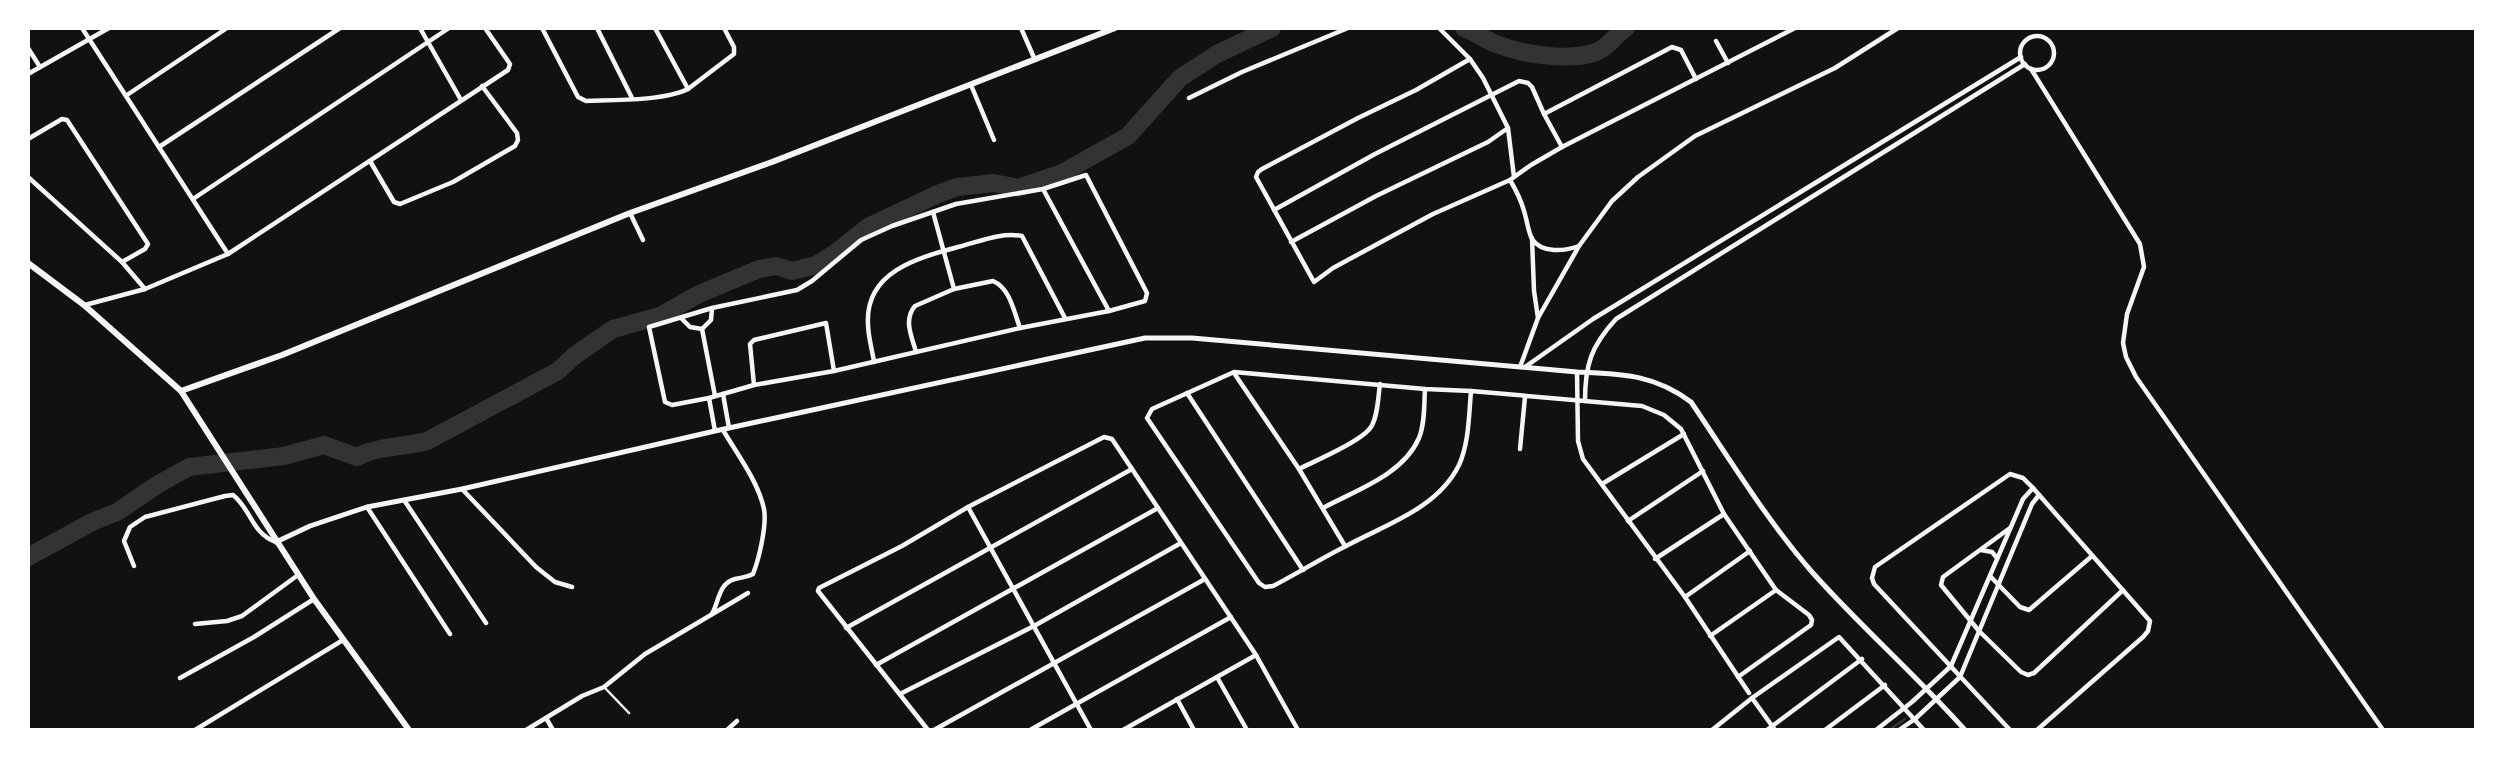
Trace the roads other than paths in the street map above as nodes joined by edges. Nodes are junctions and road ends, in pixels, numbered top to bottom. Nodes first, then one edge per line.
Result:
1 (82, 28) edge
2 (109, 28) edge
3 (228, 28) edge
4 (340, 28) edge
5 (420, 28) edge
6 (449, 28) edge
7 (485, 28) edge
8 (542, 28) edge
9 (597, 28) edge
10 (655, 28) edge
11 (724, 28) edge
12 (1021, 28) edge
13 (1113, 28) edge
14 (1348, 28) edge
15 (1439, 28) edge
16 (1795, 28) edge
17 (1898, 28) edge
18 (89, 39) junction
19 (1716, 41) dead end
20 (428, 42) junction
21 (28, 48) edge
22 (2021, 57) junction
23 (1470, 59) junction
24 (1035, 61) junction
25 (1728, 63) junction
26 (2025, 64) junction
27 (40, 67) junction
28 (2031, 69) junction
29 (28, 74) edge
30 (1696, 79) junction
31 (971, 85) junction
32 (482, 86) junction
33 (688, 89) junction
34 (127, 95) junction
35 (1492, 95) junction
36 (632, 98) junction
37 (1189, 98) dead end
38 (461, 100) junction
39 (1544, 114) junction
40 (1507, 128) junction
41 (28, 139) edge
42 (994, 140) dead end
43 (159, 147) junction
44 (1562, 147) junction
45 (370, 161) junction
46 (28, 177) edge
47 (1512, 179) junction
48 (1043, 189) junction
49 (193, 199) junction
50 (1274, 210) junction
51 (933, 212) junction
52 (630, 213) junction
53 (1532, 238) junction
54 (643, 240) dead end
55 (1291, 242) junction
56 (1579, 246) junction
57 (945, 250) junction
58 (228, 254) junction
59 (122, 262) junction
60 (28, 263) edge
61 (145, 289) junction
62 (954, 289) junction
63 (84, 305) junction
64 (712, 308) junction
65 (1109, 311) junction
66 (680, 317) junction
67 (1065, 318) junction
68 (1538, 318) junction
69 (702, 328) junction
70 (1020, 328) junction
71 (916, 352) junction
72 (874, 362) junction
73 (1522, 367) junction
74 (834, 371) junction
75 (1234, 372) junction
76 (1577, 372) junction
77 (1586, 373) junction
78 (754, 384) junction
79 (1380, 384) junction
80 (1425, 389) junction
81 (181, 391) junction
82 (1471, 391) junction
83 (1187, 393) junction
84 (723, 394) junction
85 (712, 397) junction
86 (1525, 397) junction
87 (1577, 401) junction
88 (1585, 401) junction
89 (726, 429) junction
90 (715, 431) junction
91 (1684, 434) junction
92 (1520, 449) dead end
93 (1132, 469) junction
94 (1299, 469) junction
95 (1703, 471) junction
96 (1602, 484) junction
97 (2033, 488) junction
98 (462, 489) junction
99 (2039, 495) junction
100 (404, 500) junction
101 (367, 507) junction
102 (968, 507) junction
103 (1157, 508) junction
104 (1323, 508) junction
105 (1724, 514) junction
106 (1628, 521) junction
107 (2010, 528) junction
108 (276, 542) junction
109 (1181, 543) junction
110 (1345, 546) junction
111 (991, 549) junction
112 (1980, 550) junction
113 (1749, 551) junction
114 (2092, 556) junction
115 (1655, 559) junction
116 (1997, 559) junction
117 (134, 566) dead end
118 (1303, 570) junction
119 (298, 575) junction
120 (1990, 576) junction
121 (1205, 579) junction
122 (1998, 585) junction
123 (572, 587) dead end
124 (1012, 588) junction
125 (1776, 590) junction
126 (2123, 590) junction
127 (748, 593) dead end
128 (1685, 597) junction
129 (314, 599) junction
130 (710, 616) junction
131 (1231, 617) junction
132 (1971, 619) junction
133 (486, 623) dead end
134 (195, 624) dead end
135 (1034, 626) junction
136 (846, 628) junction
137 (1979, 631) junction
138 (450, 635) dead end
139 (1710, 636) junction
140 (344, 639) junction
141 (1256, 655) junction
142 (1862, 659) junction
143 (876, 664) junction
144 (1055, 664) junction
145 (1951, 666) junction
146 (1217, 677) junction
147 (1738, 677) junction
148 (1960, 677) junction
149 (180, 678) dead end
150 (1885, 685) junction
151 (604, 687) junction
152 (1928, 689) junction
153 (900, 694) junction
154 (1750, 695) junction
155 (1177, 699) junction
156 (1937, 699) junction
157 (1077, 704) junction
158 (1905, 708) junction
159 (629, 713) dead end
160 (546, 718) junction
161 (1915, 719) junction
162 (737, 721) dead end
163 (1138, 722) junction
164 (1772, 729) edge
165 (195, 730) edge
166 (409, 730) edge
167 (526, 730) edge
168 (554, 730) edge
169 (727, 730) edge
170 (928, 730) edge
171 (934, 730) edge
172 (1030, 730) edge
173 (1091, 730) edge
174 (1123, 730) edge
175 (1143, 730) edge
176 (1194, 730) edge
177 (1247, 730) edge
178 (1298, 730) edge
179 (1712, 730) edge
180 (1825, 730) edge
181 (1875, 730) edge
182 (1899, 730) edge
183 (1924, 730) edge
184 (1965, 730) edge
185 (2010, 730) edge
186 (2037, 730) edge
187 (2383, 730) edge

1 - 18 street
2 - 18 street
3 - 34 street
4 - 43 street
5 - 20 street
6 - 20 street
7 - 32 street
8 - 36 street
9 - 36 street
10 - 33 street
11 - 33 street
12 - 24 street
13 - 24 main road
14 - 37 street
15 - 23 street
16 - 25 street
17 - 56 street
18 - 27 street
18 - 34 street
19 - 25 street
20 - 38 street
20 - 49 street
21 - 27 street
22 - 26 street
22 - 28 street
22 - 73 street
23 - 35 street
23 - 50 street
24 - 31 main road
25 - 30 street
26 - 28 street
26 - 77 street
27 - 29 street
28 - 187 street
30 - 39 street
30 - 44 street
31 - 42 street
31 - 52 main road
32 - 38 street
32 - 45 street
33 - 36 street
34 - 43 street
35 - 39 street
35 - 40 street
35 - 50 street
38 - 45 street
39 - 44 street
40 - 47 street
40 - 55 street
41 - 59 street
43 - 49 street
44 - 47 street
45 - 58 street
46 - 59 street
47 - 53 street
47 - 55 street
48 - 51 street
48 - 65 street
48 - 65 street
49 - 58 street
50 - 55 street
51 - 57 street
51 - 64 street
52 - 54 street
52 - 81 main road
53 - 56 street
53 - 68 street
56 - 68 street
57 - 62 street
57 - 67 street
57 - 72 street
58 - 61 street
59 - 61 street
60 - 63 main road
61 - 63 street
62 - 70 street
62 - 71 street
63 - 81 main road
64 - 66 street
64 - 69 street
65 - 67 street
66 - 69 street
66 - 85 street
67 - 70 street
68 - 73 street
69 - 85 street
70 - 71 street
71 - 72 street
72 - 74 street
73 - 76 street
73 - 89 street
74 - 78 street
74 - 78 street
75 - 79 street
75 - 83 street
75 - 94 street
76 - 77 street
76 - 87 street
77 - 88 street
77 - 152 street
78 - 84 street
79 - 80 street
79 - 94 street
80 - 82 street
80 - 104 street
81 - 108 main road
82 - 86 street
82 - 110 street
83 - 118 street
83 - 118 street
84 - 85 street
84 - 89 street
85 - 90 street
86 - 87 street
86 - 92 street
87 - 88 street
87 - 96 street
88 - 91 street
89 - 90 street
89 - 130 street
90 - 98 street
91 - 95 street
91 - 96 street
93 - 102 street
93 - 103 street
93 - 111 street
94 - 104 street
95 - 105 street
95 - 106 street
96 - 106 street
97 - 99 street
97 - 107 street
97 - 145 street
98 - 100 street
98 - 123 street
99 - 114 street
99 - 122 street
100 - 101 street
100 - 133 street
101 - 108 street
101 - 138 street
102 - 111 street
102 - 136 street
103 - 109 street
103 - 124 street
104 - 110 street
105 - 113 street
105 - 115 street
106 - 115 street
107 - 112 street
107 - 116 street
108 - 117 street
108 - 119 main road
109 - 121 street
109 - 135 street
110 - 118 street
111 - 124 street
111 - 136 street
112 - 116 street
112 - 132 street
113 - 125 street
113 - 128 street
114 - 122 street
114 - 126 street
115 - 128 street
116 - 120 street
119 - 129 main road
119 - 134 street
120 - 122 street
120 - 132 street
121 - 131 street
121 - 144 street
122 - 137 street
124 - 135 street
124 - 143 street
125 - 139 street
125 - 147 street
126 - 137 street
126 - 186 street
127 - 130 street
128 - 139 street
129 - 140 main road
129 - 149 street
130 - 151 street
131 - 141 street
131 - 157 street
132 - 137 street
132 - 145 street
135 - 144 street
135 - 153 street
136 - 143 street
137 - 148 street
139 - 147 street
140 - 165 street
140 - 166 main road
141 - 146 street
141 - 178 street
142 - 150 street
142 - 154 street
142 - 164 street
143 - 153 street
144 - 157 street
144 - 171 street
145 - 148 street
145 - 152 street
146 - 155 street
146 - 177 street
147 - 154 street
148 - 156 street
148 - 185 street
150 - 158 street
150 - 180 street
151 - 159 lane
151 - 160 street
152 - 156 street
152 - 158 street
153 - 170 street
154 - 164 street
154 - 179 street
155 - 163 street
155 - 176 street
156 - 161 street
156 - 184 street
157 - 172 street
157 - 173 street
158 - 161 street
158 - 181 street
160 - 167 street
160 - 168 street
161 - 182 street
161 - 183 street
162 - 169 street
163 - 174 street
163 - 175 street

